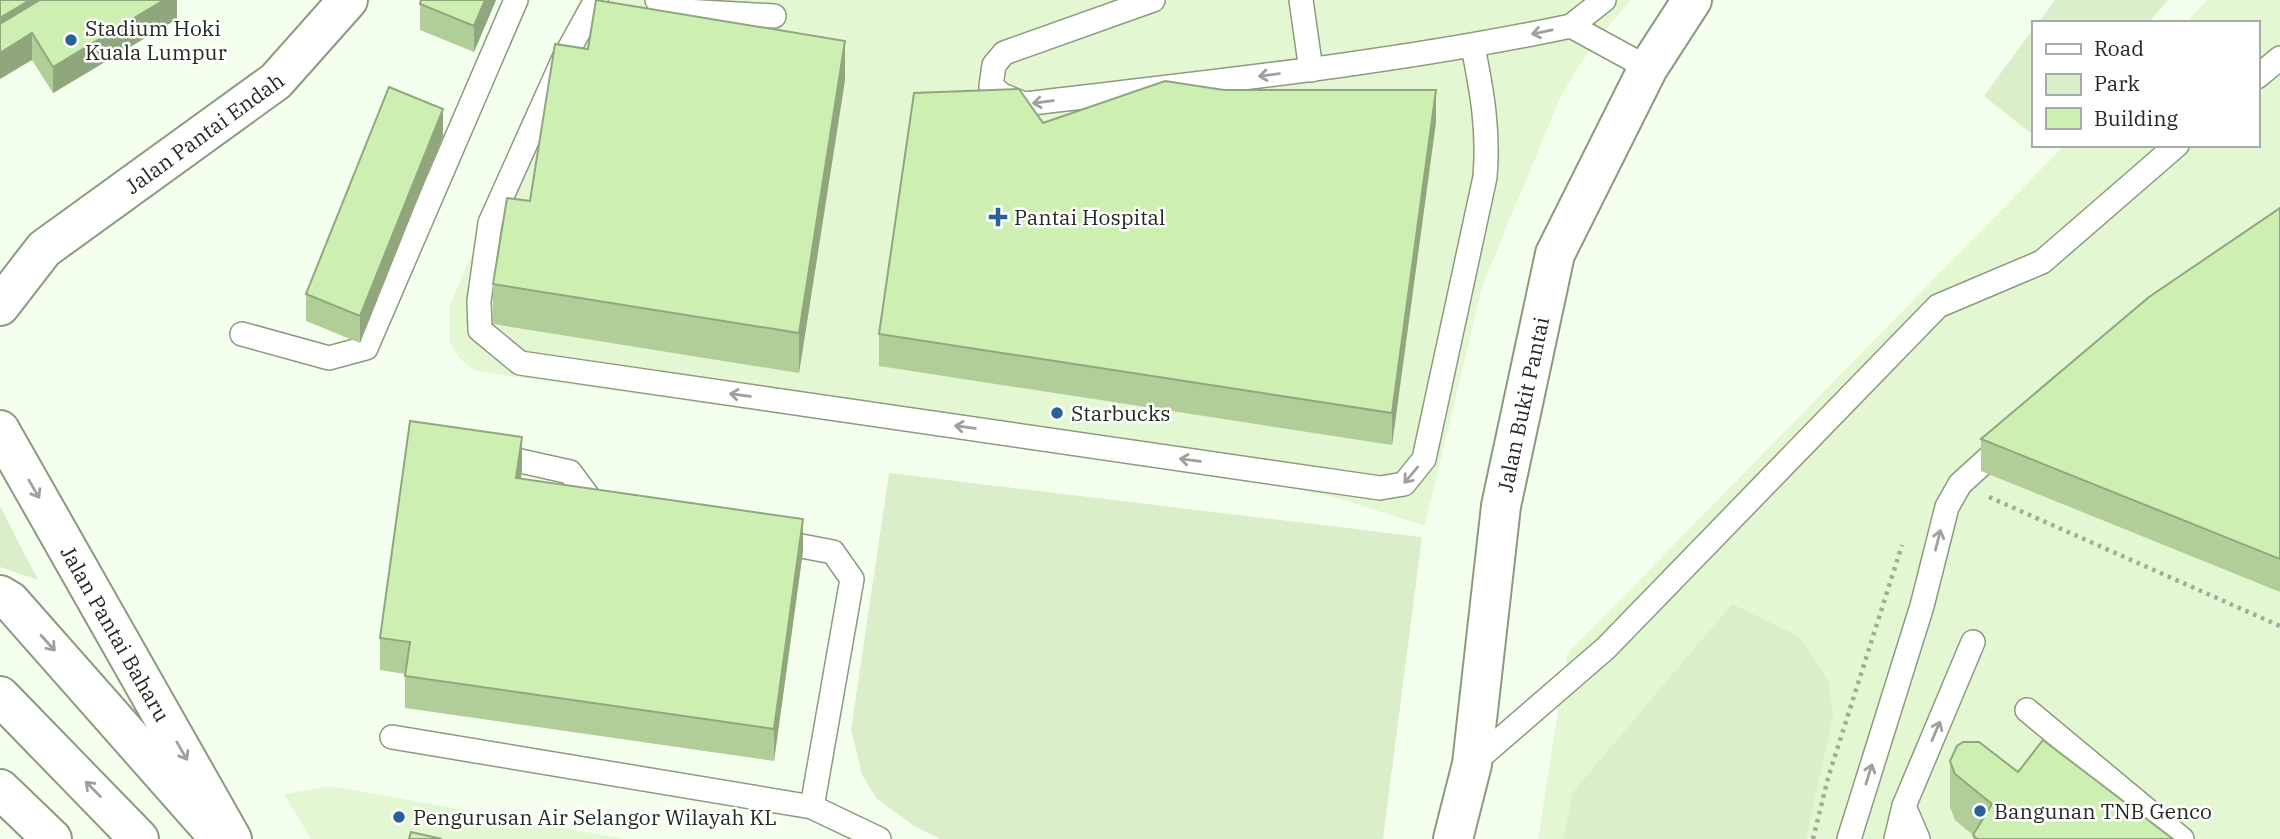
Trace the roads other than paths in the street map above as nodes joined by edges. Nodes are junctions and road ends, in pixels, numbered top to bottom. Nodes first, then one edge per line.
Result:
1 (348, 0) edge
2 (516, 0) edge
3 (1153, 0) edge
4 (1301, 0) edge
5 (1604, 0) edge
6 (1692, 0) edge
7 (600, 7) edge
8 (654, 7) edge
9 (774, 16) dead end
10 (1572, 26) junction
11 (1473, 47) junction
12 (2280, 58) edge
13 (1648, 68) junction
14 (1311, 70) junction
15 (2259, 75) edge
16 (2175, 147) edge
17 (44, 249) junction
18 (0, 259) edge
19 (0, 306) edge
20 (242, 334) dead end
21 (2022, 429) edge
22 (0, 430) edge
23 (476, 452) edge
24 (623, 512) edge
25 (754, 537) edge
26 (0, 595) edge
27 (1973, 642) dead end
28 (0, 696) edge
29 (2027, 710) dead end
30 (392, 737) dead end
31 (1472, 764) junction
32 (0, 789) edge
33 (1904, 806) junction
34 (812, 807) junction
35 (52, 839) edge
36 (139, 839) edge
37 (220, 839) edge
38 (232, 839) edge
39 (879, 839) edge
40 (1453, 839) edge
41 (1849, 839) edge
42 (1896, 839) edge
43 (1919, 839) edge
44 (2182, 839) edge

1 - 17 street, Jalan Pantai Endah
2 - 20 lane
14 -> 3 lane
4 - 14 lane
5 - 10 lane
6 - 13 street, Jalan Bukit Pantai
11 -> 7 lane
8 - 9 lane
10 -> 11 lane
10 - 13 lane
11 - 14 lane
12 - 15 lane
13 - 31 street, Jalan Bukit Pantai
16 - 31 lane
17 - 18 street, Jalan Pantai Endah
17 - 19 street, Jalan Pantai Endah
41 -> 21 lane
22 -> 38 street, Jalan Pantai Baharu
23 - 24 lane
25 - 34 lane
26 -> 37 street
33 -> 27 lane
36 -> 28 street
29 - 44 lane
30 - 34 lane
31 - 40 street, Jalan Bukit Pantai
32 - 35 street
33 - 42 lane
33 - 43 lane
34 - 39 lane

